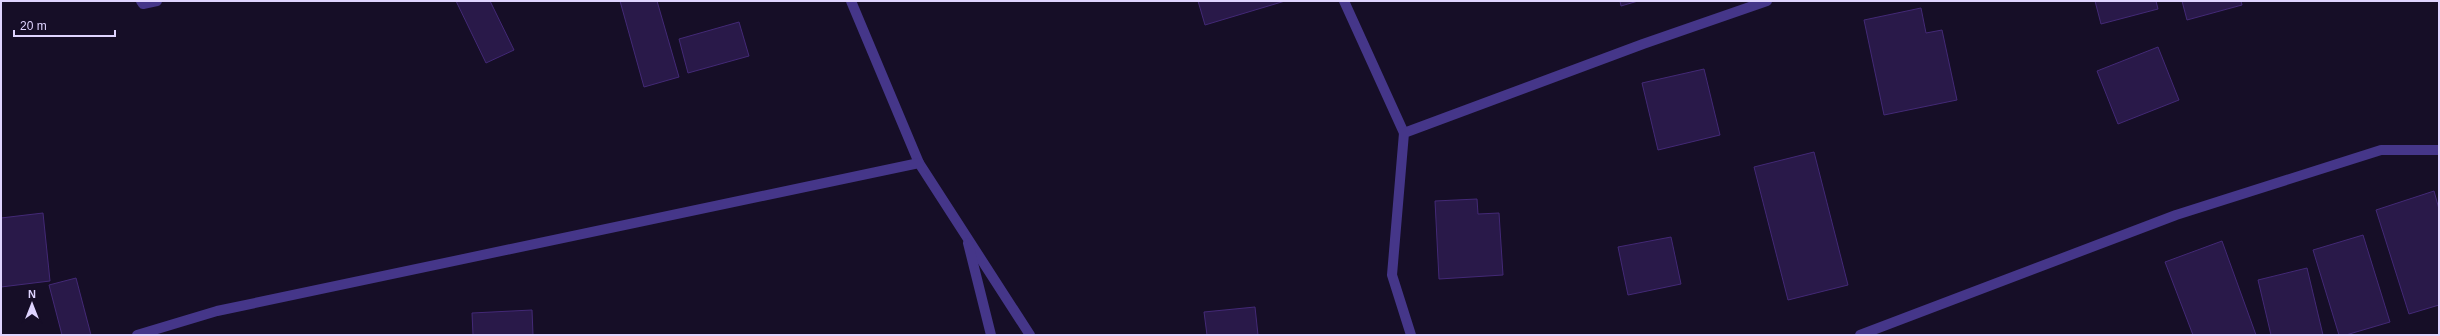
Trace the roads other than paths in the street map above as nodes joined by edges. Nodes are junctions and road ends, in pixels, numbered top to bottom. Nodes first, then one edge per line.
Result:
1 (141, 1) edge
2 (157, 1) edge
3 (851, 1) edge
4 (1344, 1) edge
5 (1767, 1) edge
6 (1404, 133) junction
7 (2439, 150) edge
8 (919, 163) junction
9 (966, 235) junction
10 (137, 335) edge
11 (991, 335) edge
12 (1030, 335) edge
13 (1411, 335) edge
14 (1860, 335) edge

1 - 2 street
3 - 8 street
4 - 6 street
5 - 6 street
6 - 13 street
7 - 14 street
8 - 9 street
8 - 10 street
9 - 11 street
9 - 12 street

